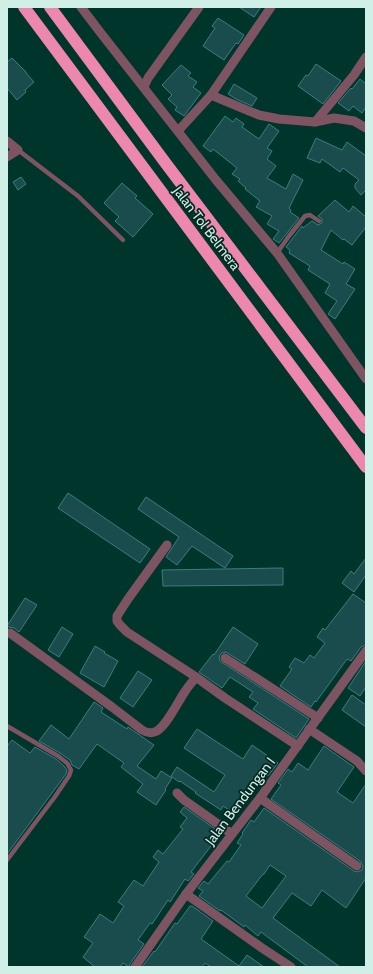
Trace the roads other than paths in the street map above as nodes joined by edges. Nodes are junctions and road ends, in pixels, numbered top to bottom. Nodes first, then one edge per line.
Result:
1 (24, 7) edge
2 (50, 7) edge
3 (81, 7) edge
4 (199, 7) edge
5 (271, 7) edge
6 (366, 57) edge
7 (144, 87) junction
8 (211, 95) junction
9 (315, 122) junction
10 (366, 128) edge
11 (178, 131) junction
12 (7, 141) edge
13 (18, 150) junction
14 (7, 157) edge
15 (319, 221) dead end
16 (123, 240) dead end
17 (277, 253) junction
18 (366, 379) edge
19 (366, 428) edge
20 (366, 467) edge
21 (167, 545) dead end
22 (10, 633) dead end
23 (366, 651) edge
24 (225, 658) dead end
25 (196, 677) junction
26 (318, 718) junction
27 (7, 726) edge
28 (310, 729) junction
29 (298, 746) junction
30 (366, 771) edge
31 (177, 793) dead end
32 (260, 798) junction
33 (232, 834) junction
34 (7, 860) edge
35 (357, 866) dead end
36 (186, 894) junction
37 (135, 967) edge
38 (289, 967) edge

1 - 20 highway, Jalan Tol Belmera
2 - 19 highway, Jalan Tol Belmera
3 - 7 street
4 - 7 street
5 - 8 street
6 - 9 street
7 - 11 street
8 - 9 street
8 - 11 street
9 - 10 street
11 - 17 street
12 - 13 street
13 - 14 street
13 - 16 lane
15 - 17 lane
17 - 18 street
21 - 25 street
22 - 25 street
23 - 26 street, Jalan Bendungan I
24 - 26 street
25 - 29 street
26 - 28 street, Jalan Bendungan I
27 - 34 lane
28 - 29 street, Jalan Bendungan I
28 - 30 street
29 - 32 street, Jalan Bendungan I
31 - 33 street
32 - 33 street, Jalan Bendungan I
32 - 35 street
33 - 36 street, Jalan Bendungan I
36 - 37 street, Jalan Bendungan I
36 - 38 street

